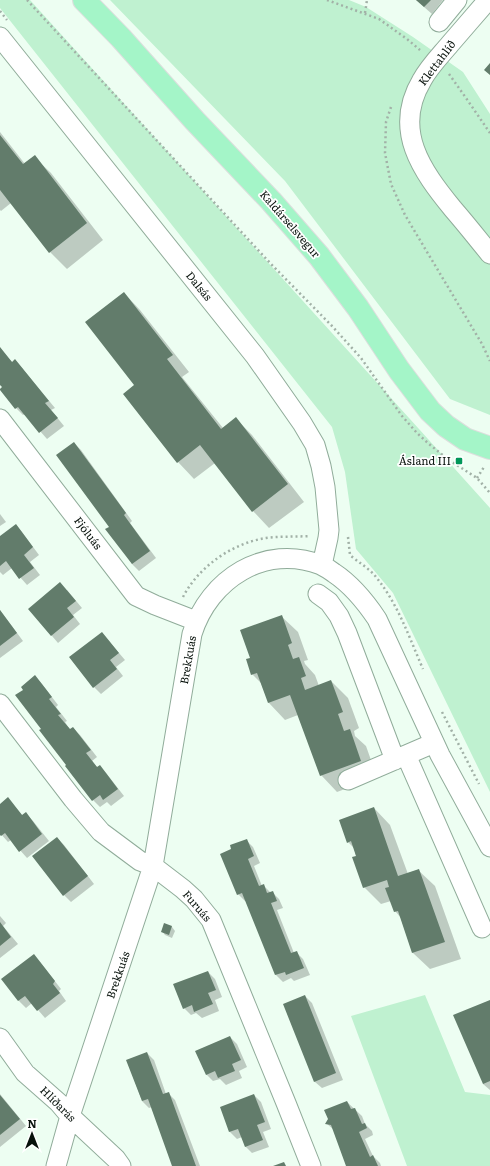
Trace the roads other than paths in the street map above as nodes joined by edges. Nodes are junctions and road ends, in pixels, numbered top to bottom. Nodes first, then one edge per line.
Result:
1 (84, 0) edge
2 (457, 0) edge
3 (488, 0) edge
4 (439, 22) dead end
5 (0, 37) edge
6 (490, 254) edge
7 (0, 419) edge
8 (488, 457) edge
9 (322, 565) junction
10 (318, 594) dead end
11 (196, 621) junction
12 (0, 704) edge
13 (434, 743) junction
14 (400, 758) junction
15 (348, 780) dead end
16 (490, 847) edge
17 (154, 866) junction
18 (482, 928) dead end
19 (0, 1038) edge
20 (70, 1116) junction
21 (56, 1166) edge
22 (121, 1166) edge
23 (311, 1166) edge

1 - 8 main road, Kaldárselsvegur
2 - 4 street
3 - 6 street, Klettahlíð
5 - 9 street, Dalsás
7 - 11 street, Fjóluás
9 - 11 street, Brekkuás
9 - 13 street, Brekkuás
10 - 14 street
11 - 17 street, Brekkuás
12 - 17 street, Furuás
13 - 14 street
13 - 16 street, Brekkuás
14 - 15 street
14 - 18 street
17 - 20 street, Brekkuás
17 - 23 street, Furuás
19 - 20 street, Hlíðarás
20 - 21 street, Brekkuás
20 - 22 street, Hlíðarás

